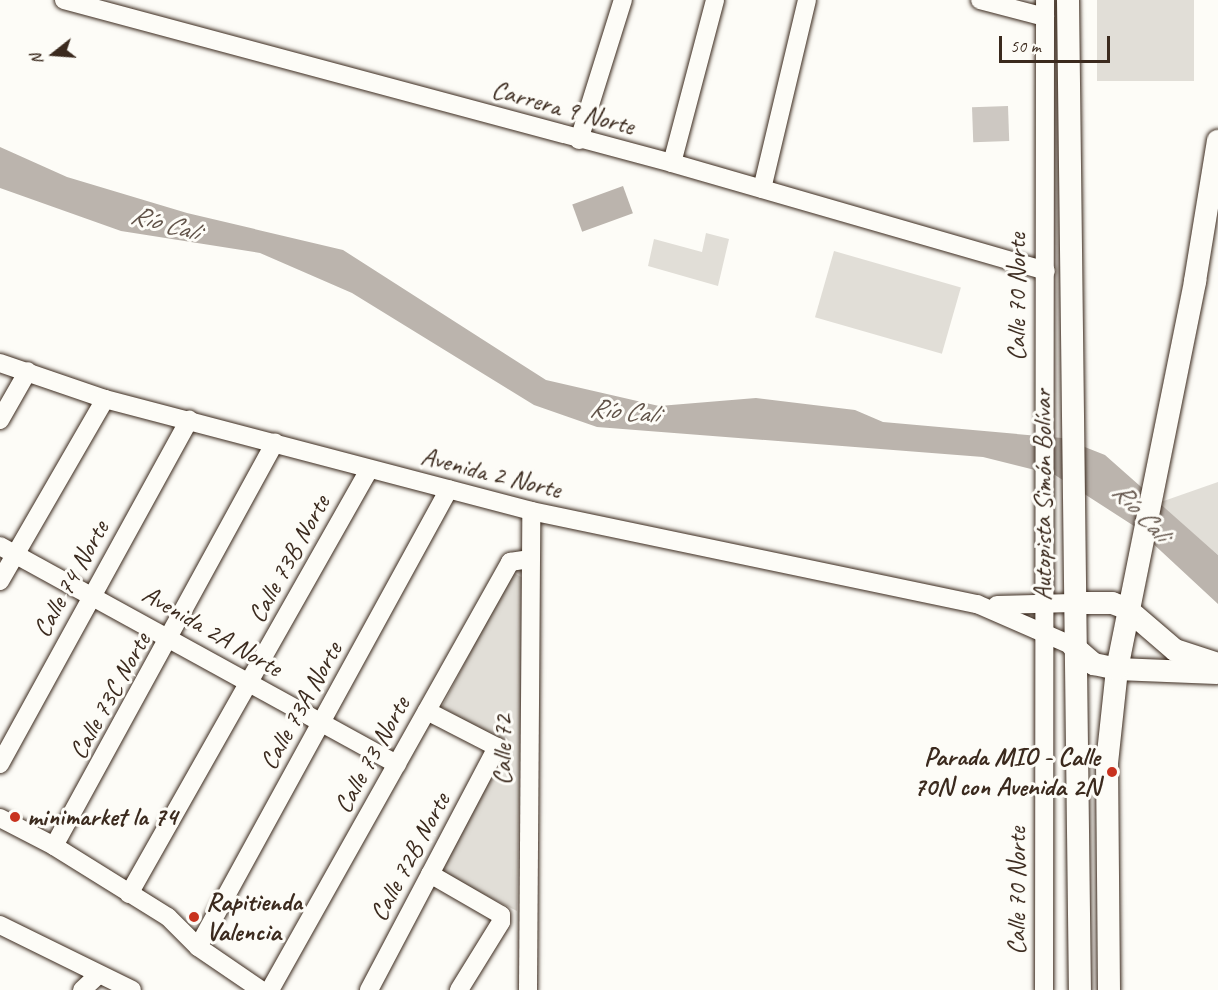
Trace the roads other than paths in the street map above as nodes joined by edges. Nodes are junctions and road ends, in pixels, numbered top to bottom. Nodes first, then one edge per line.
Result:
1 (64, 0) edge
2 (623, 0) edge
3 (715, 0) edge
4 (807, 0) edge
5 (980, 0) edge
6 (1068, 0) edge
7 (122, 8) edge
8 (1045, 8) edge
9 (579, 140) junction
10 (1217, 155) edge
11 (672, 163) junction
12 (762, 189) junction
13 (1046, 271) junction
14 (0, 363) edge
15 (28, 371) junction
16 (105, 399) junction
17 (0, 420) edge
18 (189, 420) junction
19 (275, 443) junction
20 (369, 469) junction
21 (449, 489) junction
22 (531, 511) junction
23 (7, 551) edge
24 (529, 559) junction
25 (0, 580) edge
26 (91, 595) junction
27 (1073, 603) junction
28 (977, 604) junction
29 (1045, 605) junction
30 (1126, 608) junction
31 (1046, 632) junction
32 (171, 640) junction
33 (1073, 646) junction
34 (1218, 664) edge
35 (1117, 669) junction
36 (1218, 673) edge
37 (247, 686) junction
38 (427, 711) junction
39 (320, 725) junction
40 (0, 764) edge
41 (397, 764) junction
42 (0, 818) edge
43 (54, 846) junction
44 (430, 874) junction
45 (129, 894) junction
46 (0, 925) edge
47 (198, 947) junction
48 (1079, 954) junction
49 (99, 974) junction
50 (82, 990) edge
51 (132, 990) edge
52 (261, 990) edge
53 (270, 990) edge
54 (369, 990) edge
55 (459, 990) edge
56 (528, 990) edge
57 (1044, 990) edge
58 (1071, 990) edge
59 (1080, 990) edge
60 (1109, 990) edge

1 - 7 street, Carrera 9 Norte
2 - 9 street
3 - 11 street
4 - 12 street
5 - 8 street
6 - 27 main road, Autopista Simón Bolívar
7 - 9 street, Carrera 9 Norte
8 - 13 street, Calle 70 Norte
9 - 11 street, Carrera 9 Norte
10 - 30 main road
11 - 12 street, Carrera 9 Norte
12 - 13 street, Carrera 9 Norte
13 - 29 street, Calle 70 Norte
14 - 15 street, Avenida 2 Norte
15 - 16 street, Avenida 2 Norte
15 - 17 street
16 - 18 street, Avenida 2 Norte
16 - 23 street
18 - 19 street, Avenida 2 Norte
18 - 26 street, Calle 74 Norte
19 - 20 street, Avenida 2 Norte
19 - 32 street, Calle 73C Norte
20 - 21 street, Avenida 2 Norte
20 - 37 street, Calle 73B Norte
21 - 22 street, Avenida 2 Norte
21 - 39 street, Calle 73A Norte
22 - 24 street, Calle 72
22 - 28 street, Avenida 2 Norte
23 - 25 street
23 - 26 street, Avenida 2A Norte
24 - 38 street, Calle 73 Norte
24 - 56 street, Calle 72
26 - 32 street, Avenida 2A Norte
26 - 40 street, Calle 74 Norte
27 - 29 street
27 - 30 main road
27 - 33 main road, Autopista Simón Bolívar
28 - 29 street, Avenida 2 Norte
28 - 31 street, Avenida 2 Norte
29 - 31 street, Calle 70 Norte
30 - 34 main road
30 - 35 main road
31 - 33 street
31 - 57 street, Calle 70 Norte
32 - 37 street, Avenida 2A Norte
32 - 43 street, Calle 73C Norte
33 - 35 main road
33 - 48 main road, Autopista Simón Bolívar
35 - 36 main road
35 - 60 main road
37 - 39 street, Avenida 2A Norte
37 - 45 street, Calle 73B Norte
38 - 41 street, Calle 73 Norte
38 - 44 street, Calle 72B Norte
39 - 41 street, Avenida 2A Norte
39 - 47 street, Calle 73A Norte
41 - 53 street, Calle 73 Norte
42 - 43 street
43 - 45 street
44 - 54 street, Calle 72B Norte
44 - 55 street
45 - 47 street
46 - 49 street
47 - 52 street
48 - 58 main road
48 - 59 main road, Autopista Simón Bolívar
49 - 50 street
49 - 51 street

